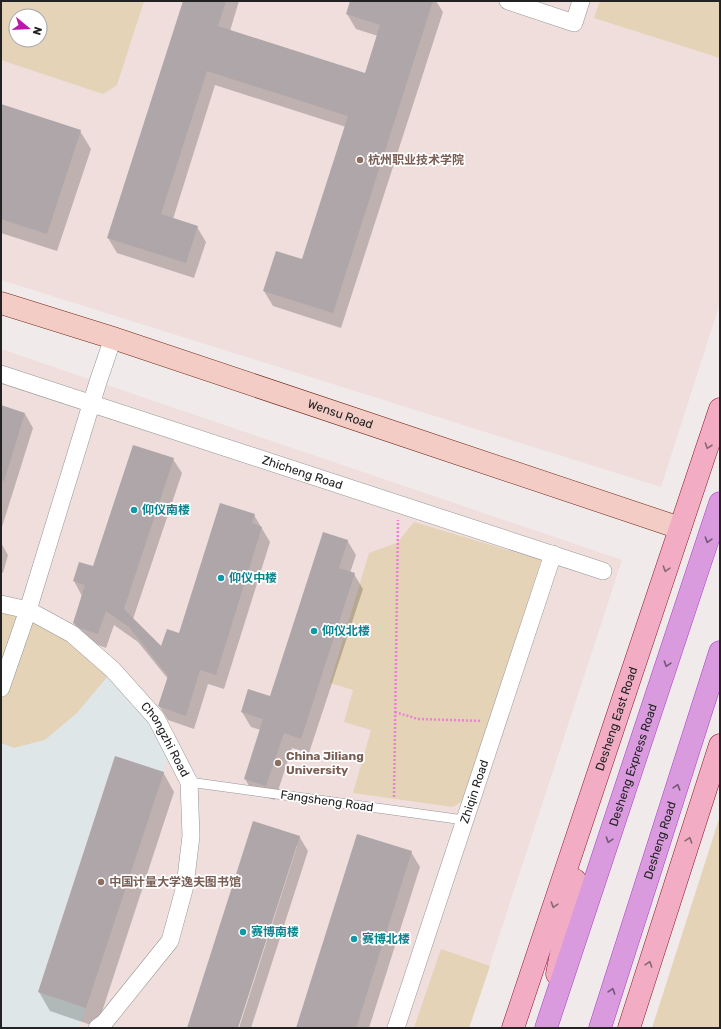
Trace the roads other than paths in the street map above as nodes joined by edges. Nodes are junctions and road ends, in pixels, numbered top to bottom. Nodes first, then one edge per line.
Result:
1 (508, 1) edge
2 (581, 1) edge
3 (1, 303) edge
4 (113, 338) junction
5 (1, 374) edge
6 (92, 405) junction
7 (720, 409) edge
8 (720, 503) edge
9 (680, 528) junction
10 (553, 554) junction
11 (603, 571) dead end
12 (1, 604) edge
13 (28, 610) junction
14 (720, 652) edge
15 (1, 688) edge
16 (720, 745) edge
17 (189, 782) junction
18 (590, 796) junction
19 (464, 820) junction
20 (104, 1026) edge
21 (396, 1028) edge
22 (513, 1028) edge
23 (546, 1028) edge
24 (600, 1028) edge
25 (629, 1028) edge

1 - 2 street
3 - 4 street, Wensu Road
4 - 6 street
4 - 9 street, Wensu Road
5 - 6 street, Zhicheng Road
6 - 10 street, Zhicheng Road
6 - 13 street
7 -> 9 main road, Desheng East Road
8 -> 23 highway, Desheng Express Road
9 -> 18 main road, Desheng East Road
10 - 11 street, Zhicheng Road
10 - 19 street, Zhiqin Road
12 - 13 street, Chongzhi Road
13 - 15 street
13 - 17 street, Chongzhi Road
24 -> 14 highway, Desheng Road
25 -> 16 main road
17 - 19 lane, Fangsheng Road
17 - 20 street, Chongzhi Road
18 -> 22 main road, Desheng East Road
18 - 23 main road
19 - 21 street, Zhiqin Road

